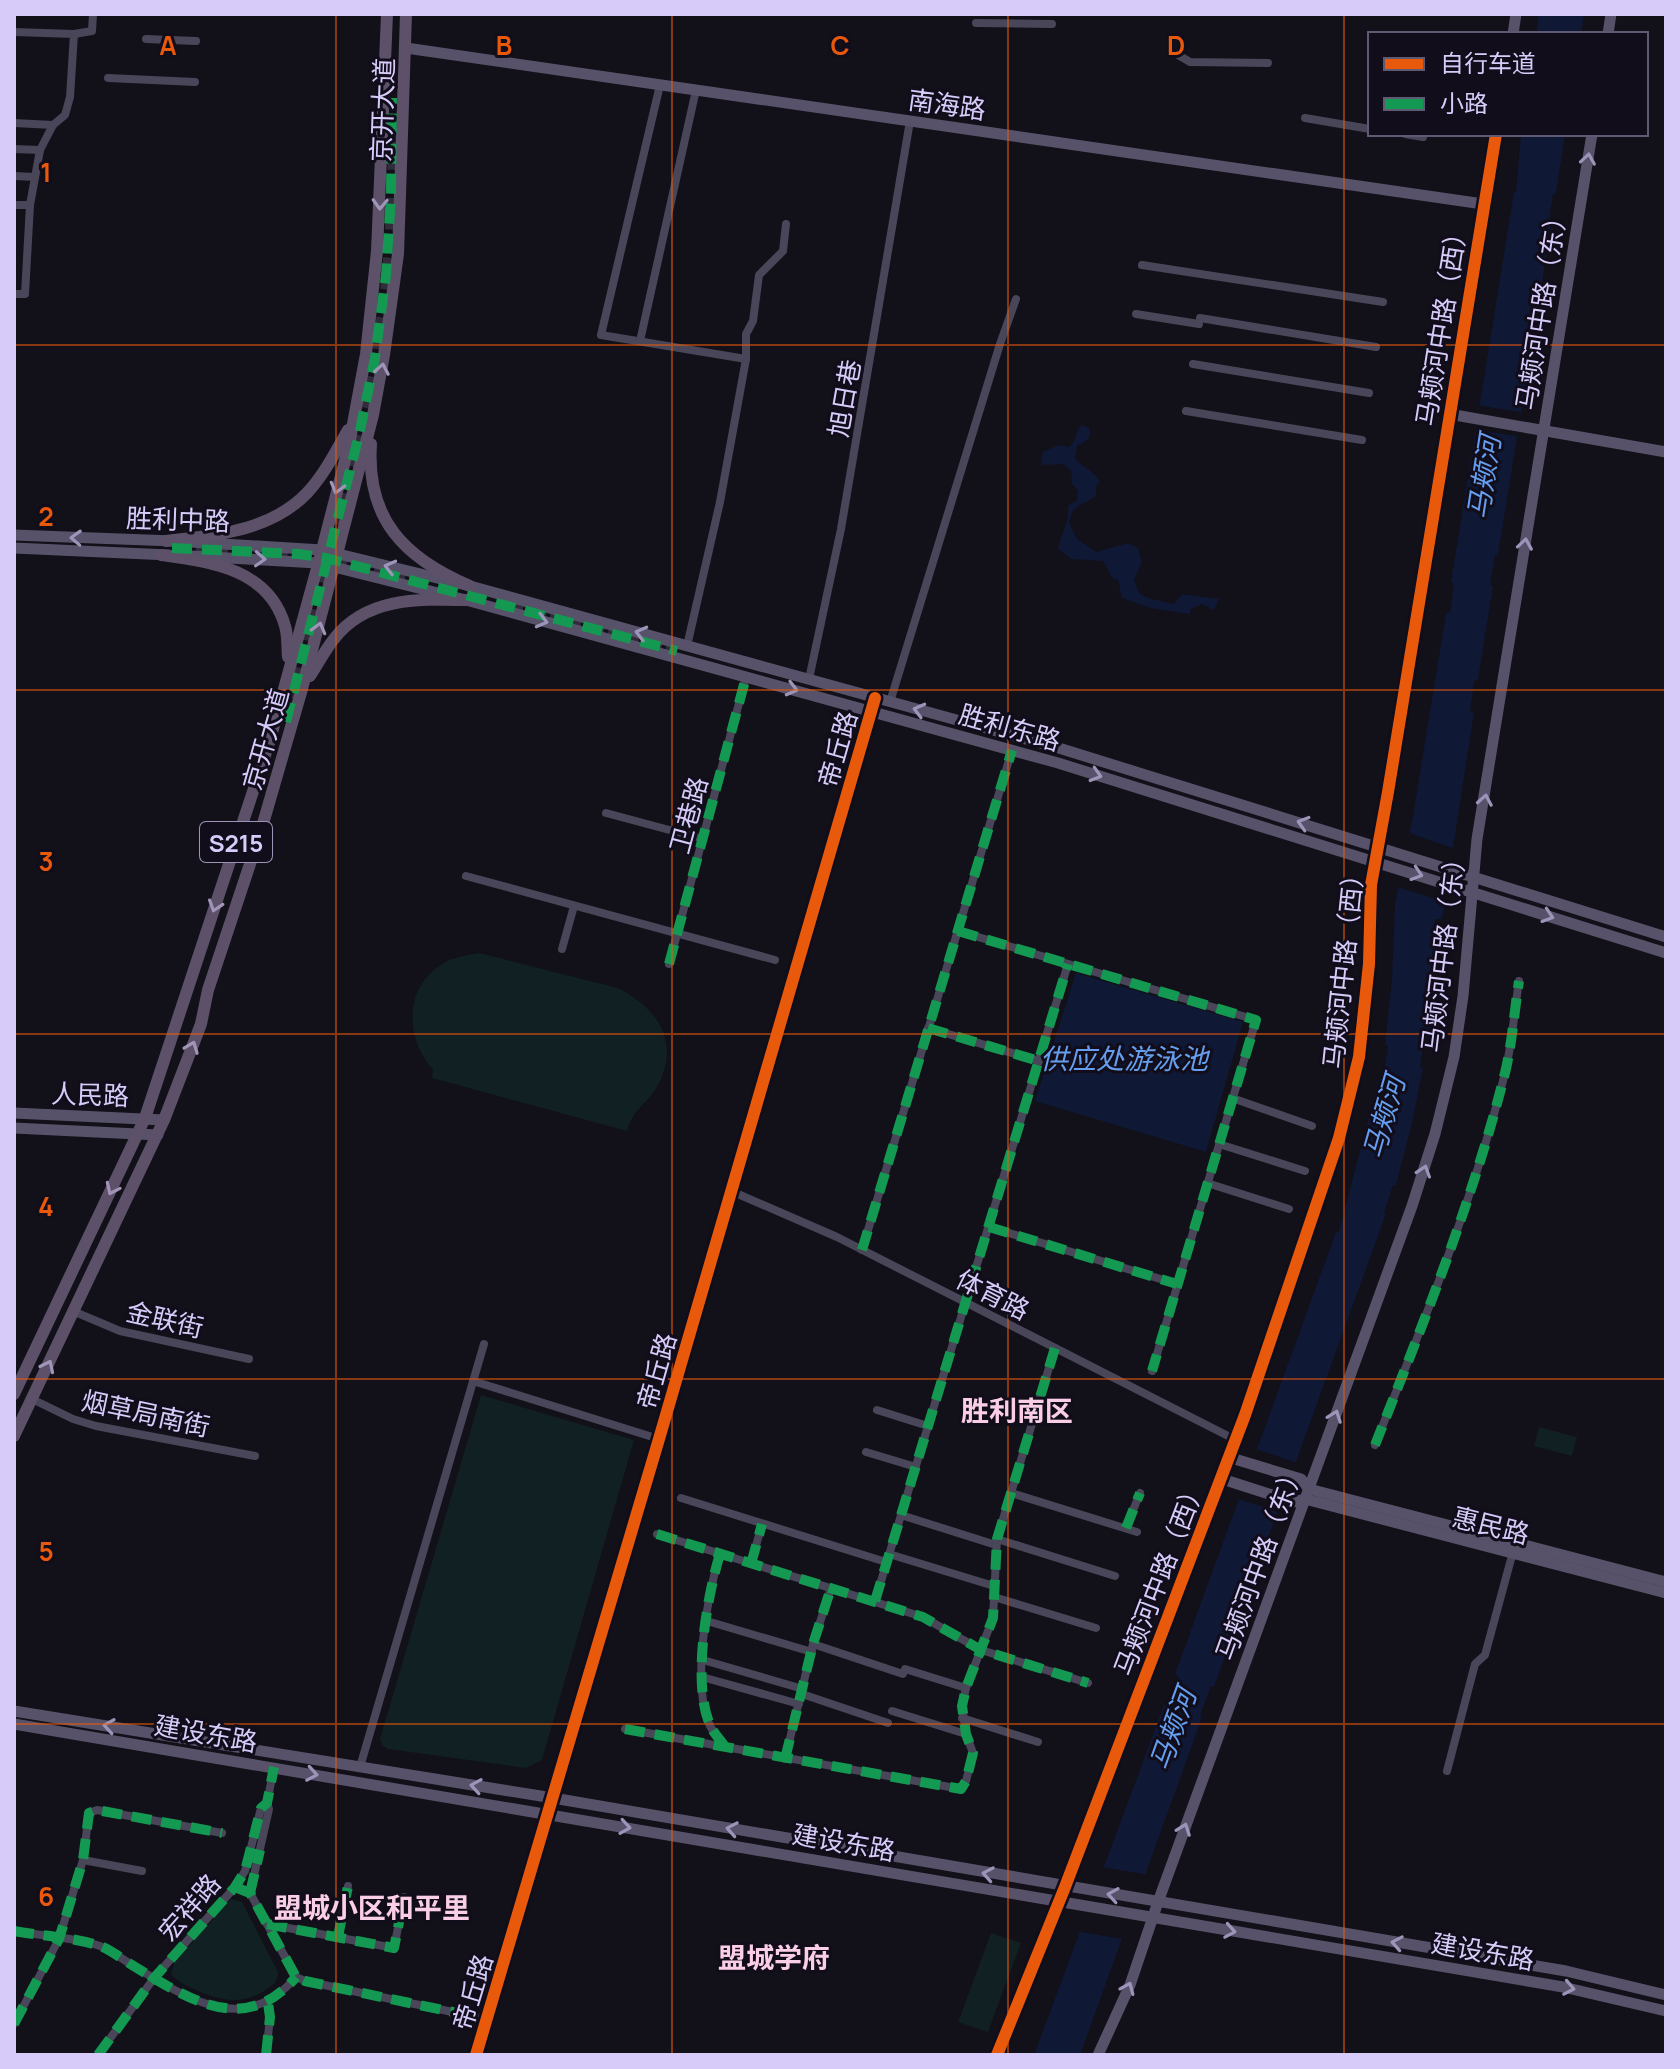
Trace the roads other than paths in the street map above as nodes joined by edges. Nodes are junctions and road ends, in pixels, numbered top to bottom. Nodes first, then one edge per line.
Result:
1 (93, 14) edge
2 (387, 14) edge
3 (406, 14) edge
4 (976, 23) dead end
5 (1052, 24) dead end
6 (14, 32) edge
7 (74, 34) junction
8 (146, 39) dead end
9 (196, 41) dead end
10 (406, 48) junction
11 (1178, 55) dead end
12 (1268, 63) dead end
13 (108, 78) dead end
14 (195, 82) dead end
15 (660, 85) junction
16 (696, 90) junction
17 (1305, 118) dead end
18 (910, 121) junction
19 (14, 123) edge
20 (53, 125) junction
21 (1368, 129) edge
22 (1417, 136) edge
23 (1496, 136) edge
24 (1592, 136) edge
25 (1423, 137) dead end
26 (14, 149) edge
27 (40, 150) junction
28 (14, 176) edge
29 (35, 177) junction
30 (1483, 204) junction
31 (14, 205) edge
32 (30, 205) junction
33 (786, 224) dead end
34 (1142, 265) dead end
35 (14, 294) edge
36 (1016, 299) dead end
37 (1383, 302) dead end
38 (1136, 314) dead end
39 (640, 341) junction
40 (1376, 347) dead end
41 (746, 359) junction
42 (1193, 364) dead end
43 (1369, 393) dead end
44 (1186, 411) dead end
45 (1449, 414) junction
46 (373, 415) junction
47 (354, 420) junction
48 (1543, 429) junction
49 (1362, 440) dead end
50 (1666, 452) edge
51 (14, 535) edge
52 (166, 541) junction
53 (14, 548) edge
54 (322, 550) junction
55 (339, 554) junction
56 (161, 555) junction
57 (318, 563) junction
58 (335, 567) junction
59 (470, 586) junction
60 (466, 600) junction
61 (687, 646) junction
62 (289, 668) junction
63 (746, 677) junction
64 (809, 679) junction
65 (302, 689) junction
66 (875, 698) junction
67 (890, 702) junction
68 (871, 711) junction
69 (1012, 750) junction
70 (606, 813) dead end
71 (703, 839) junction
72 (1382, 848) junction
73 (1379, 862) junction
74 (466, 876) dead end
75 (1475, 878) junction
76 (1474, 892) junction
77 (574, 906) junction
78 (958, 931) junction
79 (677, 934) junction
80 (1666, 937) edge
81 (562, 949) dead end
82 (1666, 953) edge
83 (775, 960) dead end
84 (669, 964) dead end
85 (1068, 964) junction
86 (1519, 981) dead end
87 (928, 1028) junction
88 (1039, 1061) junction
89 (1232, 1098) junction
90 (14, 1113) edge
91 (145, 1118) junction
92 (164, 1120) junction
93 (1312, 1126) dead end
94 (14, 1128) edge
95 (138, 1134) junction
96 (158, 1135) junction
97 (1219, 1144) junction
98 (1305, 1171) dead end
99 (1207, 1183) junction
100 (731, 1191) junction
101 (1289, 1209) dead end
102 (989, 1227) junction
103 (862, 1250) junction
104 (1177, 1284) junction
105 (967, 1302) junction
106 (75, 1312) junction
107 (484, 1344) dead end
108 (1055, 1348) junction
109 (249, 1359) dead end
110 (1152, 1371) dead end
111 (473, 1381) junction
112 (14, 1394) edge
113 (32, 1399) junction
114 (877, 1410) dead end
115 (928, 1426) junction
116 (14, 1436) edge
117 (659, 1439) junction
118 (1234, 1439) junction
119 (1375, 1445) dead end
120 (866, 1452) dead end
121 (255, 1456) dead end
122 (1231, 1457) junction
123 (916, 1467) junction
124 (1223, 1479) junction
125 (1011, 1493) junction
126 (1140, 1493) dead end
127 (1302, 1497) junction
128 (681, 1498) dead end
129 (901, 1515) junction
130 (762, 1524) junction
131 (1126, 1528) junction
132 (1137, 1532) dead end
133 (657, 1534) dead end
134 (996, 1542) junction
135 (1514, 1548) junction
136 (720, 1554) junction
137 (888, 1558) junction
138 (751, 1564) junction
139 (1115, 1576) dead end
140 (1666, 1582) edge
141 (994, 1586) junction
142 (831, 1588) junction
143 (1666, 1593) edge
144 (994, 1597) junction
145 (875, 1601) junction
146 (707, 1621) junction
147 (1096, 1628) dead end
148 (813, 1648) junction
149 (981, 1650) junction
150 (703, 1660) junction
151 (702, 1677) junction
152 (1088, 1683) dead end
153 (966, 1688) junction
154 (802, 1692) junction
155 (799, 1704) junction
156 (14, 1711) edge
157 (892, 1711) dead end
158 (962, 1718) junction
159 (888, 1723) dead end
160 (14, 1724) edge
161 (625, 1729) dead end
162 (966, 1734) junction
163 (1038, 1742) dead end
164 (725, 1747) junction
165 (785, 1759) junction
166 (274, 1767) junction
167 (360, 1767) junction
168 (1447, 1771) dead end
169 (553, 1798) junction
170 (267, 1803) junction
171 (548, 1815) junction
172 (222, 1833) dead end
173 (83, 1860) junction
174 (142, 1871) dead end
175 (348, 1886) dead end
176 (235, 1887) junction
177 (1070, 1888) junction
178 (250, 1893) junction
179 (404, 1897) dead end
180 (1154, 1902) junction
181 (1064, 1903) junction
182 (1149, 1917) junction
183 (267, 1924) junction
184 (14, 1931) edge
185 (338, 1937) junction
186 (59, 1939) junction
187 (296, 1977) junction
188 (154, 1978) junction
189 (1666, 1995) edge
190 (268, 2003) junction
191 (1666, 2011) edge
192 (486, 2019) junction
193 (14, 2024) edge
194 (98, 2055) edge
195 (266, 2055) edge
196 (476, 2055) edge
197 (997, 2055) edge
198 (1098, 2055) edge

1 - 7 street
2 -> 47 main road, 京开大道 / S215
3 - 10 main road, 京开大道 / S215
4 - 5 street
6 - 7 street
7 - 20 street
8 - 9 street
10 - 15 street, 南海路
46 -> 10 main road, 京开大道 / S215
11 - 12 street
13 - 14 street
15 - 16 street, 南海路
15 - 39 street
16 - 18 street, 南海路
16 - 39 street
17 - 21 street
18 - 30 street, 南海路
18 - 64 street, 旭日巷
19 - 20 street
20 - 27 street
22 - 25 street
23 - 30 street, 马颊河中路（西）
48 -> 24 street, 马颊河中路（东）
26 - 27 street
27 - 29 street
28 - 29 street
29 - 32 street
30 - 45 street, 马颊河中路（西）
31 - 32 street
32 - 35 street
33 - 41 street
34 - 37 street
36 - 67 street
38 - 40 street
39 - 41 street
41 - 61 street
42 - 43 street
44 - 49 street
45 - 48 street
45 - 72 street, 马颊河中路（西）
46 - 55 main road, 京开大道 / S215
46 - 59 main road
47 - 52 main road
47 -> 54 main road, 京开大道 / S215
48 - 50 street
75 -> 48 street, 马颊河中路（东）
52 -> 51 street, 胜利中路
52 - 54 street, 胜利中路
53 - 56 street, 胜利中路
54 - 55 street, 胜利中路
54 - 57 main road, 京开大道 / S215
55 - 58 main road, 京开大道 / S215
59 -> 55 street, 胜利东路
56 -> 57 street, 胜利中路
56 - 62 main road
57 - 58 street, 胜利中路
57 - 62 main road, 京开大道 / S215
58 - 60 street, 胜利东路
65 -> 58 main road, 京开大道 / S215
61 -> 59 street, 胜利东路
60 -> 63 street, 胜利东路
60 - 65 main road
61 - 64 street, 胜利东路
62 -> 91 main road, 京开大道 / S215
63 -> 68 street, 胜利东路
63 - 71 street, 卫巷路
64 - 66 street, 胜利东路
92 -> 65 main road, 京开大道 / S215
66 - 67 street, 胜利东路
66 - 68 street, 帝丘路
72 -> 67 street, 胜利东路
68 - 69 street, 胜利东路
68 - 100 street, 帝丘路
69 -> 73 street, 胜利东路
69 - 78 street
70 - 71 street
71 - 79 street, 卫巷路
72 - 73 street, 马颊河中路（西）
72 - 75 street, 胜利东路
73 -> 76 street, 胜利东路
73 - 118 street, 马颊河中路（西）
74 - 77 street
75 - 76 street, 马颊河中路（东）
75 - 80 street, 胜利东路
76 -> 82 street, 胜利东路
127 -> 76 street, 马颊河中路（东）
77 - 79 street
77 - 81 street
78 - 85 street
78 - 87 street
79 - 83 street
79 - 84 street, 卫巷路
85 - 88 street
85 - 89 street
86 - 119 street
87 - 88 street
87 - 103 street
88 - 102 street
89 - 93 street
89 - 97 street
90 - 91 street, 人民路
91 - 92 street, 人民路
91 - 95 main road, 京开大道 / S215
92 - 96 main road, 京开大道 / S215
94 - 95 street, 人民路
95 - 96 street, 人民路
95 -> 112 main road, 京开大道 / S215
96 - 106 main road, 京开大道 / S215
97 - 98 street
97 - 99 street
99 - 101 street
99 - 104 street
100 - 103 street, 体育路
100 - 117 street, 帝丘路
102 - 104 street
102 - 105 street
103 - 105 street, 体育路
104 - 110 street
105 - 108 street, 体育路
105 - 115 street
106 - 109 street, 金联街
113 -> 106 main road, 京开大道 / S215
107 - 111 street
108 - 118 street, 体育路
108 - 125 street
111 - 117 street
111 - 167 street
113 - 116 main road, 京开大道 / S215
113 - 121 street, 烟草局南街
114 - 115 street
115 - 123 street
117 - 169 street, 帝丘路
118 - 122 street, 马颊河中路（西）
120 - 123 street
122 - 124 street, 马颊河中路（西）
122 - 127 street
123 - 129 street
124 - 127 street, 惠民路
124 - 177 street, 马颊河中路（西）
125 - 131 street
125 - 134 street
126 - 131 street
127 - 135 street, 惠民路
180 -> 127 street, 马颊河中路（东）
128 - 130 street
129 - 134 street
129 - 137 street
130 - 137 street
130 - 138 street
131 - 132 street
133 - 136 street
134 - 139 street
134 - 141 street
135 - 140 street, 惠民路
135 - 143 street, 惠民路
135 - 168 street
136 - 138 street
136 - 146 street
137 - 141 street
137 - 145 street
138 - 142 street
141 - 144 street
142 - 145 street
142 - 148 street
144 - 147 street
144 - 149 street
145 - 149 street
146 - 148 street
146 - 150 street
148 - 153 street
148 - 154 street
149 - 152 street
149 - 153 street
150 - 151 street
150 - 154 street
151 - 155 street
151 - 164 street
153 - 158 street
154 - 155 street
154 - 159 street
155 - 165 street
167 -> 156 street, 建设东路
157 - 162 street
158 - 162 street
158 - 163 street
160 - 166 street, 建设东路
161 - 164 street
162 - 165 street
164 - 165 street
166 - 170 street, 宏祥路
166 -> 171 street, 建设东路
169 -> 167 street, 建设东路
169 - 171 street, 帝丘路
177 -> 169 street, 建设东路
170 - 176 street, 宏祥路
170 - 178 street
171 -> 181 street, 建设东路
171 - 192 street, 帝丘路
172 - 173 street
173 - 174 street
173 - 186 street
175 - 185 street
176 - 178 street
176 - 188 street, 宏祥路
180 -> 177 street, 建设东路
177 - 181 street, 马颊河中路（西）
178 - 183 street
179 - 185 street
180 - 182 street, 马颊河中路（东）
189 -> 180 street, 建设东路
181 - 182 street, 建设东路
181 - 197 street, 马颊河中路（西）
182 -> 191 street, 建设东路
198 -> 182 street, 马颊河中路（东）
183 - 185 street
183 - 187 street
184 - 186 street
186 - 188 street
186 - 193 street
187 - 190 street
187 - 192 street
188 - 190 street
188 - 194 street, 宏祥路
190 - 195 street
192 - 196 street, 帝丘路

